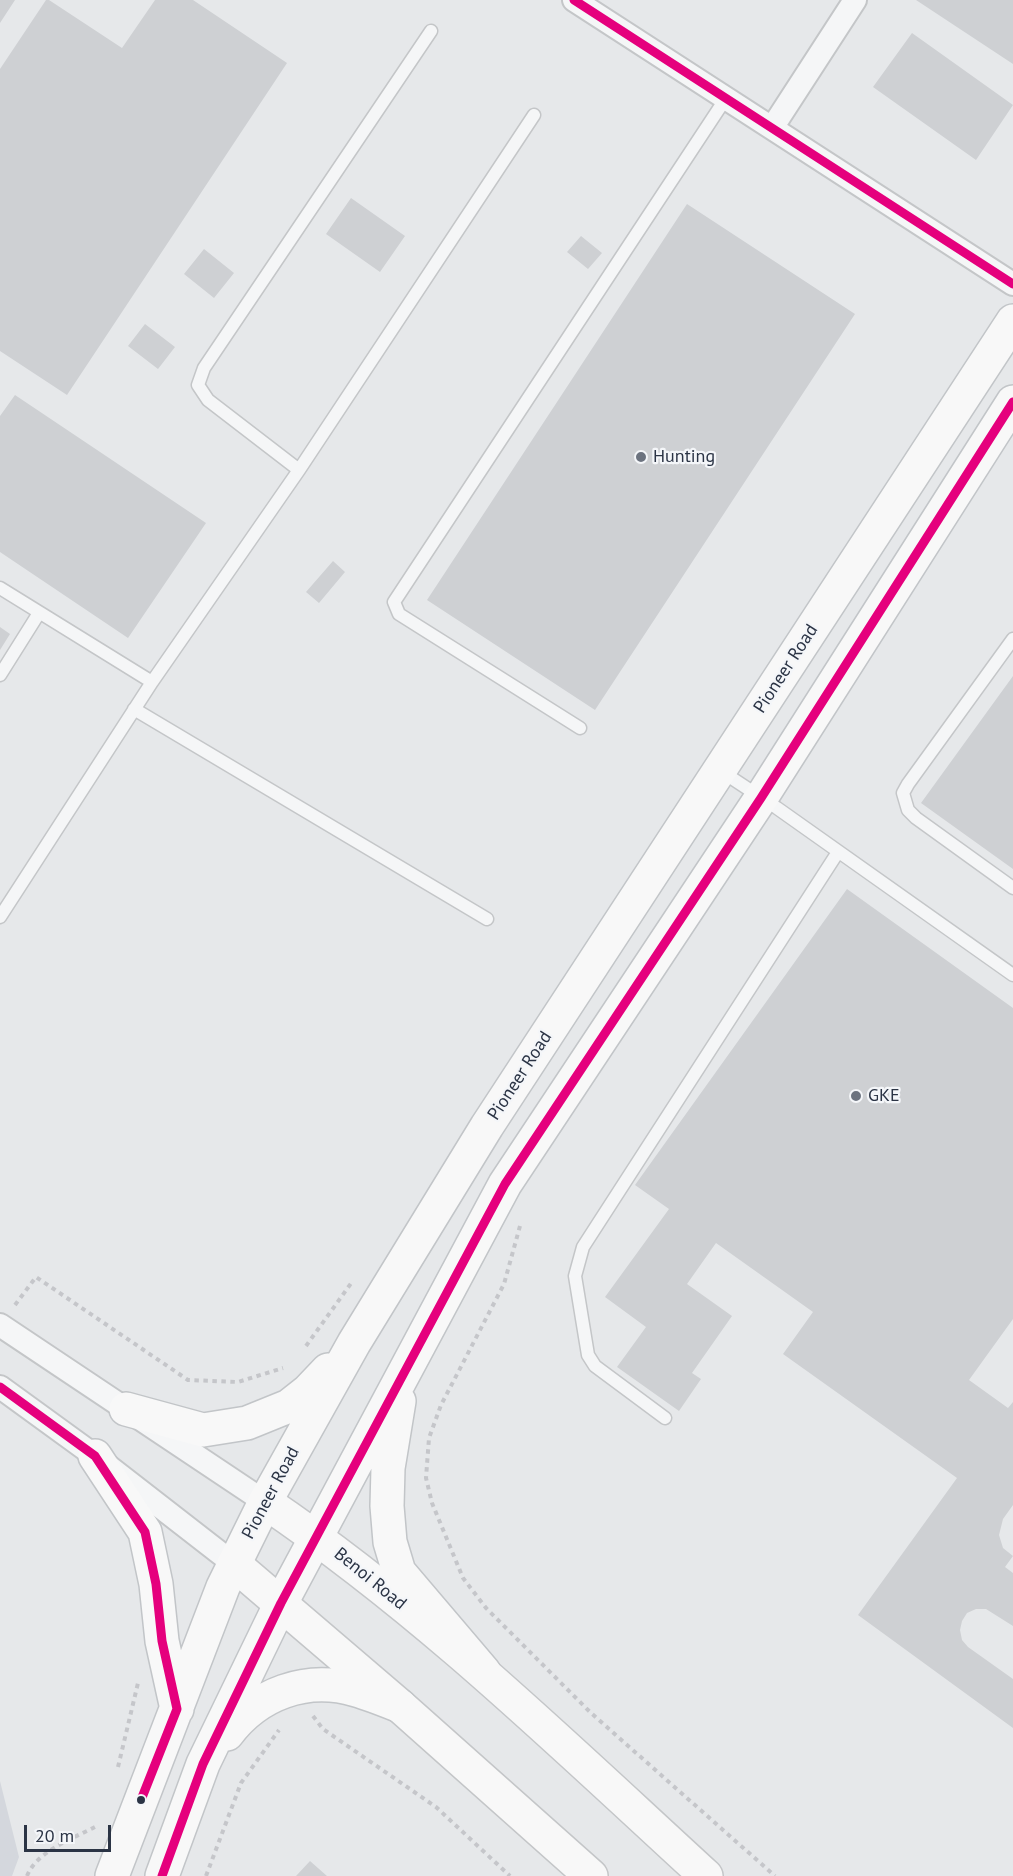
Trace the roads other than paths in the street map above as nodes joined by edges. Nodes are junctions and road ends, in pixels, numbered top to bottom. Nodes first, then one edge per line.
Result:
1 (574, 0) edge
2 (855, 0) edge
3 (431, 31) dead end
4 (726, 98) junction
5 (534, 115) dead end
6 (772, 128) junction
7 (1013, 284) edge
8 (1013, 321) edge
9 (1013, 402) edge
10 (299, 470) junction
11 (0, 588) edge
12 (39, 612) junction
13 (1013, 639) edge
14 (0, 675) edge
15 (152, 682) junction
16 (134, 708) junction
17 (580, 728) dead end
18 (720, 770) junction
19 (761, 798) junction
20 (838, 852) junction
21 (1013, 888) edge
22 (0, 917) edge
23 (487, 919) dead end
24 (1013, 975) edge
25 (0, 1325) edge
26 (354, 1343) junction
27 (403, 1376) junction
28 (0, 1387) edge
29 (126, 1409) junction
30 (665, 1418) dead end
31 (95, 1456) junction
32 (265, 1502) junction
33 (317, 1537) junction
34 (234, 1564) junction
35 (282, 1603) junction
36 (484, 1672) junction
37 (400, 1706) junction
38 (177, 1709) junction
39 (204, 1764) junction
40 (112, 1876) edge
41 (162, 1876) edge
42 (591, 1876) edge
43 (706, 1876) edge

1 - 4 street
2 - 6 street
3 - 10 lane
4 - 6 street
4 - 17 lane
5 - 10 lane
6 - 7 street
8 - 18 main road, Pioneer Road
9 - 19 main road
10 - 15 lane
11 - 12 lane
12 - 14 lane
12 - 15 lane
13 - 21 lane
15 - 16 lane
16 - 22 lane
16 - 23 lane
18 - 19 lane
18 - 26 main road, Pioneer Road
19 - 20 lane
19 - 27 main road
20 - 24 lane
20 - 30 lane
25 - 29 street, Benoi Road
26 - 29 main road
26 - 32 main road, Pioneer Road
27 - 33 main road
27 - 36 main road
28 - 31 street
29 - 32 street, Benoi Road
31 - 34 street
31 - 38 main road
32 - 33 main road, Benoi Road
32 - 34 main road, Pioneer Road
33 - 35 main road
33 - 36 main road, Benoi Road
34 - 35 main road
34 - 38 main road, Pioneer Road
35 - 37 main road
35 - 39 main road
36 - 43 main road, Benoi Road
37 - 39 main road
37 - 42 main road
38 - 40 main road, Pioneer Road
39 - 41 main road

